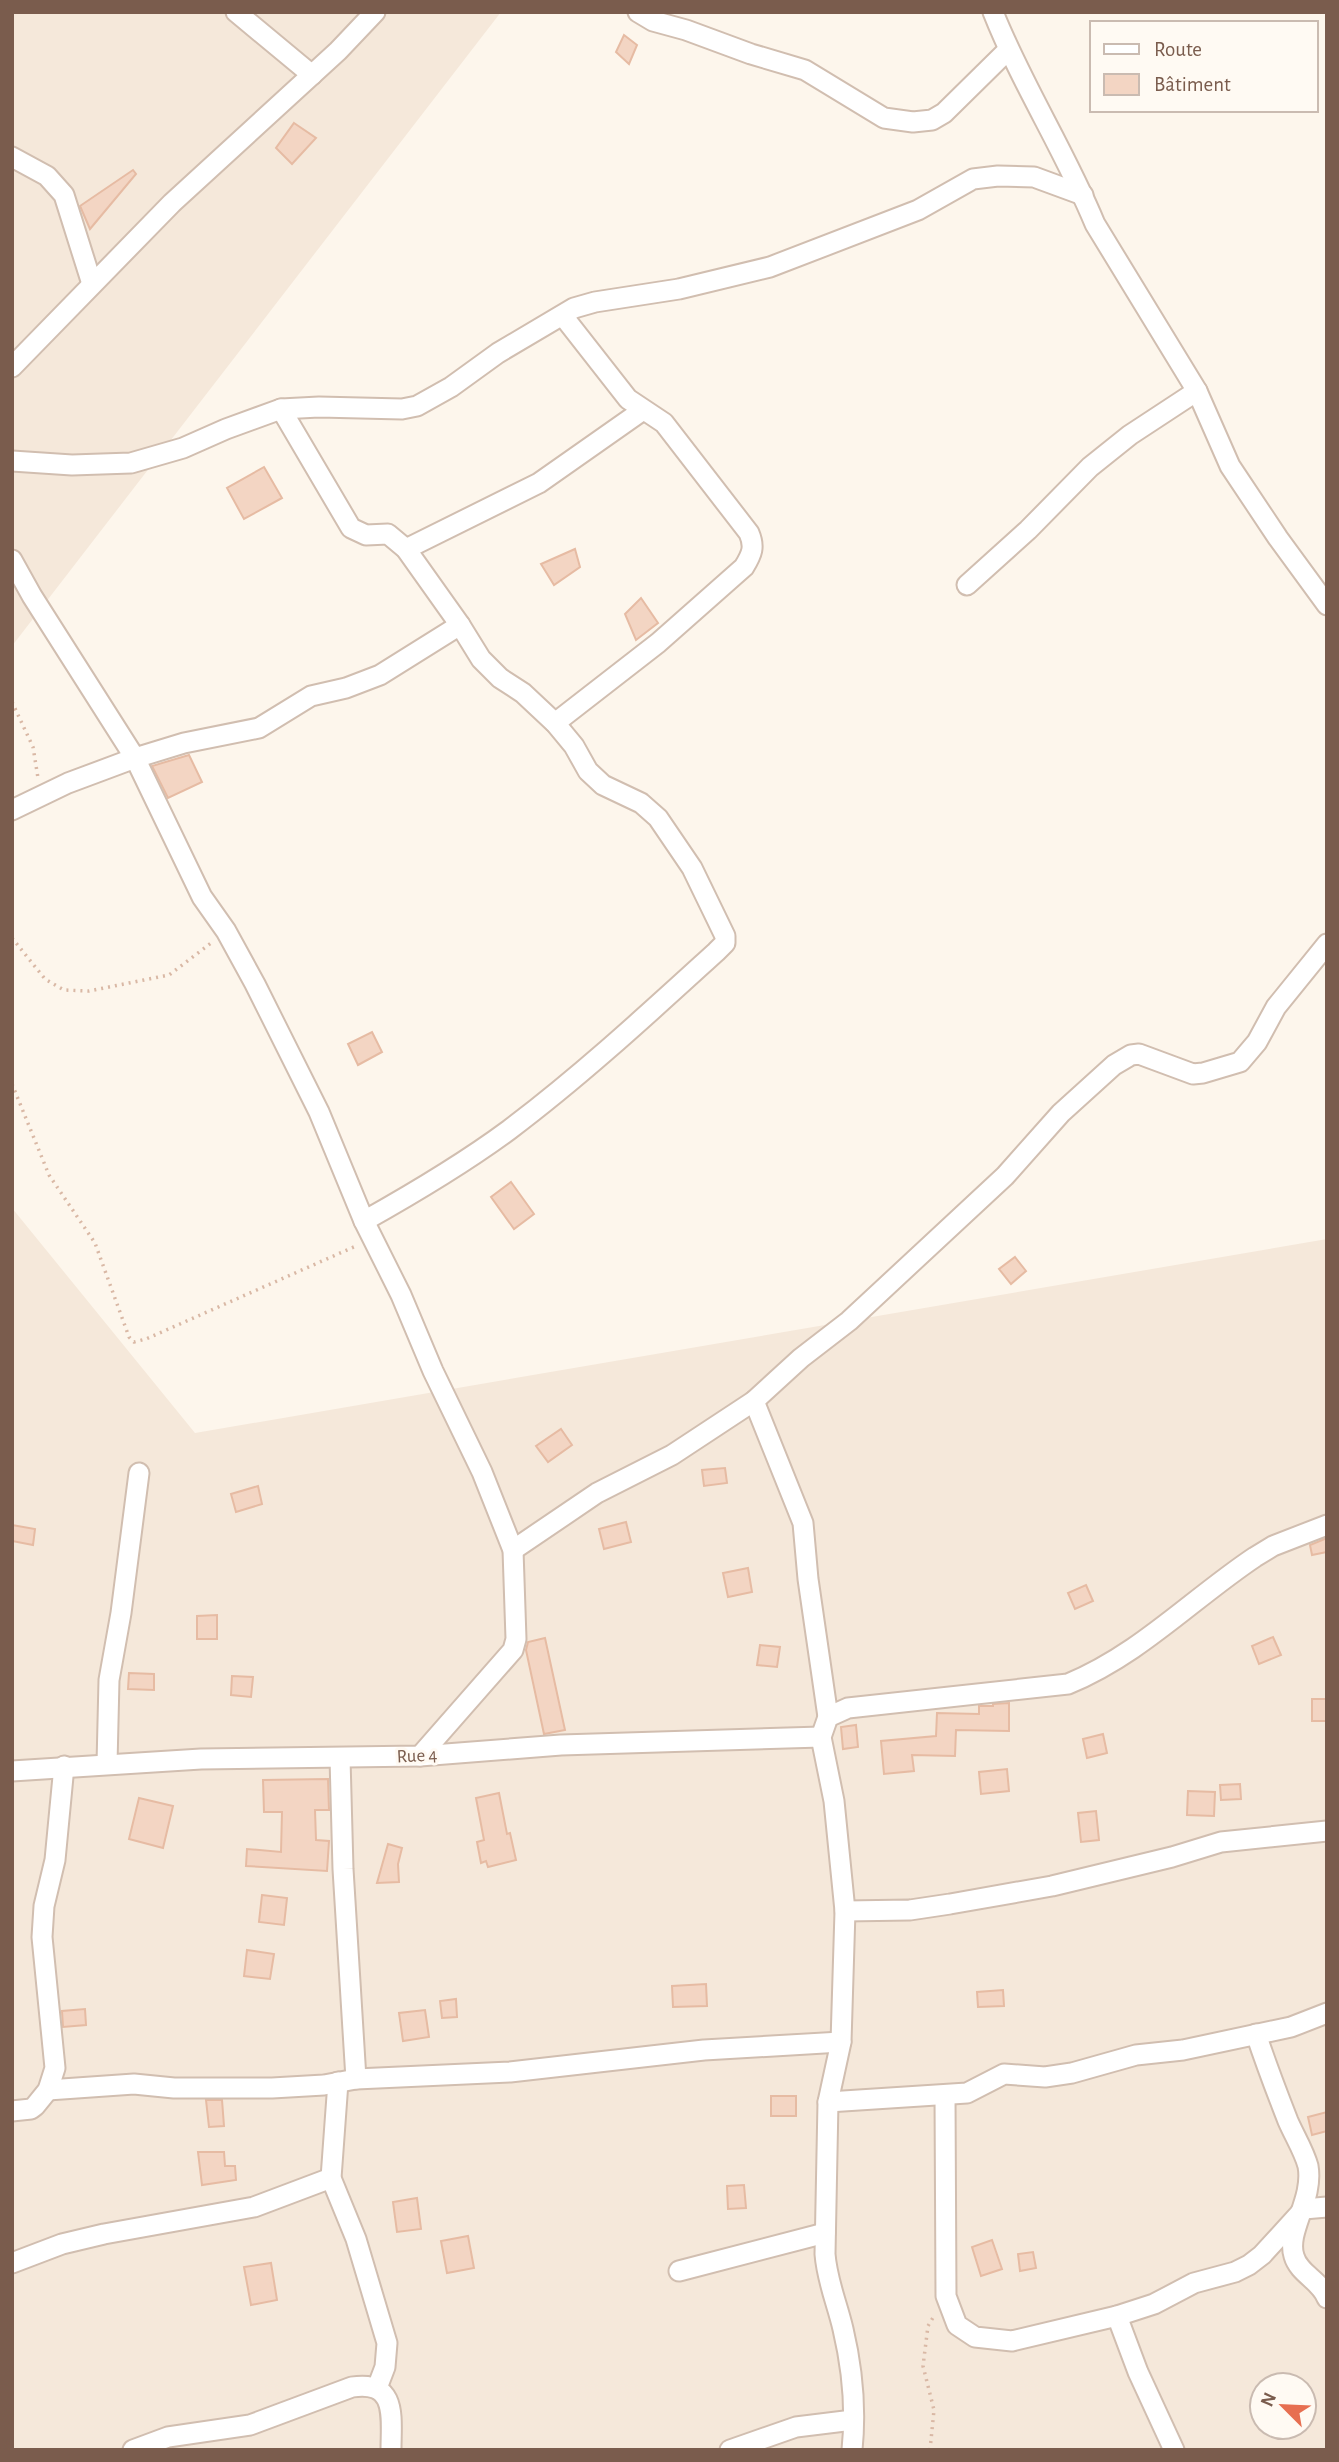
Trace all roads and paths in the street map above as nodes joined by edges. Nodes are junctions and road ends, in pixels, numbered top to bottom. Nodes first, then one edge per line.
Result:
1 (236, 12) edge
2 (375, 12) edge
3 (638, 12) edge
4 (993, 12) edge
5 (1008, 50) junction
6 (312, 75) junction
7 (12, 157) edge
8 (1083, 195) junction
9 (92, 284) junction
10 (563, 316) junction
11 (12, 366) edge
12 (1197, 391) junction
13 (281, 409) junction
14 (643, 410) junction
15 (12, 461) edge
16 (406, 549) junction
17 (12, 560) edge
18 (967, 585) dead end
19 (1327, 605) edge
20 (460, 625) junction
21 (12, 702) edge
22 (555, 723) junction
23 (135, 758) junction
24 (42, 797) junction
25 (12, 810) edge
26 (226, 931) junction
27 (12, 938) edge
28 (1327, 944) edge
29 (12, 1084) edge
30 (368, 1229) junction
31 (754, 1401) junction
32 (139, 1473) dead end
33 (1327, 1525) edge
34 (513, 1550) junction
35 (828, 1717) junction
36 (821, 1737) junction
37 (420, 1756) junction
38 (340, 1758) junction
39 (107, 1764) junction
40 (64, 1766) junction
41 (12, 1771) edge
42 (1327, 1831) edge
43 (845, 1911) junction
44 (1327, 2013) edge
45 (1256, 2034) junction
46 (841, 2042) junction
47 (347, 2081) junction
48 (48, 2090) junction
49 (945, 2095) junction
50 (828, 2102) junction
51 (12, 2110) edge
52 (331, 2178) junction
53 (1327, 2207) edge
54 (1304, 2210) junction
55 (825, 2233) junction
56 (12, 2263) edge
57 (679, 2271) dead end
58 (946, 2296) junction
59 (1327, 2298) edge
60 (1117, 2316) junction
61 (377, 2388) junction
62 (853, 2420) junction
63 (133, 2450) edge
64 (391, 2450) edge
65 (730, 2450) edge
66 (852, 2450) edge
67 (930, 2450) edge
68 (1174, 2450) edge

1 - 6 street
2 - 6 street
3 - 5 street
4 - 5 street
5 - 8 street
6 - 9 street
7 - 9 street
8 - 10 street
8 - 12 street
9 - 11 street
10 - 13 street
10 - 14 street
12 - 18 street
12 - 19 street
13 - 15 street
13 - 16 street
14 - 16 street
14 - 22 street
16 - 20 street
17 - 23 street
20 - 22 street
20 - 23 street
21 - 24 path
22 - 30 street
23 - 24 street
23 - 26 street
24 - 25 street
26 - 27 path
26 - 30 street
28 - 31 street
29 - 30 path
30 - 34 street
31 - 34 street
31 - 35 street
32 - 39 street
33 - 35 street
34 - 37 street
35 - 36 street
36 - 37 street, Rue 4
36 - 43 street
37 - 38 street, Rue 4
38 - 39 street, Rue 4
38 - 47 street
39 - 40 street, Rue 4
40 - 41 street, Rue 4
40 - 48 street
42 - 43 street
43 - 46 street
44 - 45 street
45 - 49 street
45 - 54 street
46 - 47 street
46 - 50 street
47 - 48 street
47 - 52 street
48 - 51 street
49 - 50 street
49 - 58 street
50 - 55 street
52 - 56 street
52 - 61 street
53 - 54 street
54 - 59 street
54 - 60 street
55 - 57 street
55 - 62 street
58 - 60 street
58 - 67 path
60 - 68 street
61 - 63 street
61 - 64 street
62 - 65 street
62 - 66 street

